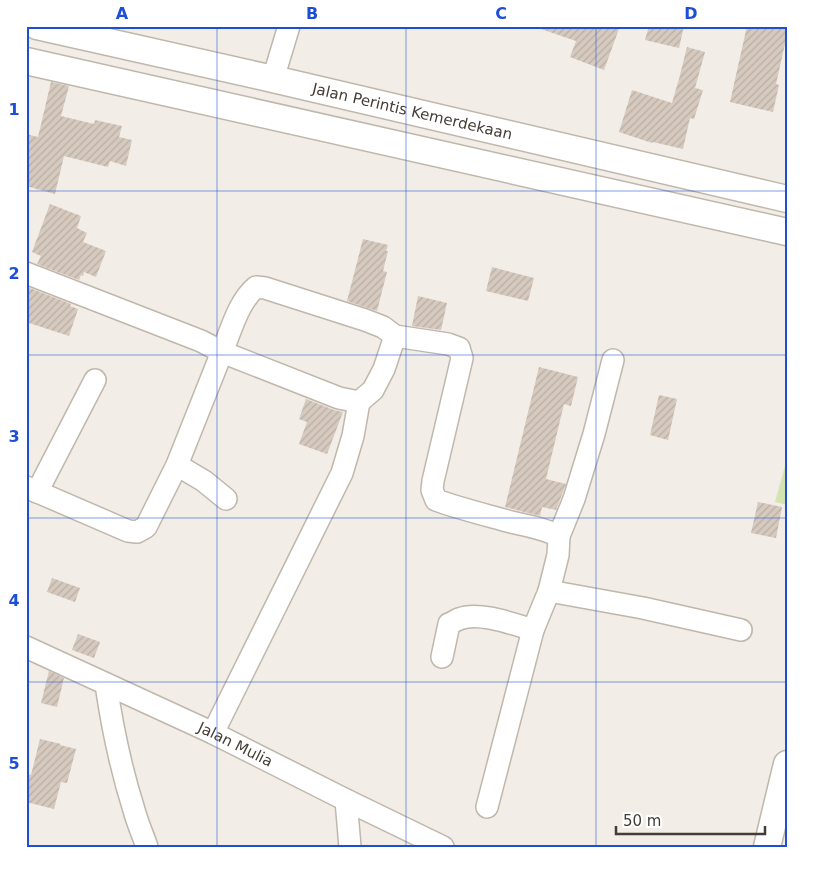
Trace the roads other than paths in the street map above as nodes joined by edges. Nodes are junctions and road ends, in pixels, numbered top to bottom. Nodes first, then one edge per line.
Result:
1 (37, 26) edge
2 (289, 26) edge
3 (104, 34) edge
4 (26, 61) edge
5 (272, 79) junction
6 (787, 199) edge
7 (787, 232) edge
8 (26, 273) edge
9 (395, 336) junction
10 (222, 352) junction
11 (614, 360) dead end
12 (95, 380) dead end
13 (359, 402) junction
14 (178, 465) junction
15 (31, 490) edge
16 (226, 499) dead end
17 (559, 536) junction
18 (549, 591) junction
19 (533, 630) junction
20 (742, 630) dead end
21 (26, 647) edge
22 (442, 657) dead end
23 (106, 684) junction
24 (213, 734) junction
25 (787, 764) edge
26 (346, 800) junction
27 (487, 807) dead end
28 (147, 847) edge
29 (350, 847) edge
30 (443, 847) edge
31 (767, 847) edge

1 - 3 street, Jalan Perintis Kemerdekaan
2 - 5 street
3 - 5 street, Jalan Perintis Kemerdekaan
4 - 7 street
5 - 6 street, Jalan Perintis Kemerdekaan
8 - 10 street
9 - 10 street
9 - 13 street
9 - 17 street
10 - 13 street
10 - 14 street
11 - 17 street
12 - 15 street
13 - 24 street
14 - 15 street
14 - 16 street
17 - 18 street
18 - 19 street
18 - 20 street
19 - 22 street
19 - 27 street
21 - 23 street, Jalan Mulia
23 - 24 street, Jalan Mulia
23 - 28 street
24 - 26 street, Jalan Mulia
25 - 31 street
26 - 29 street
26 - 30 street, Jalan Mulia

